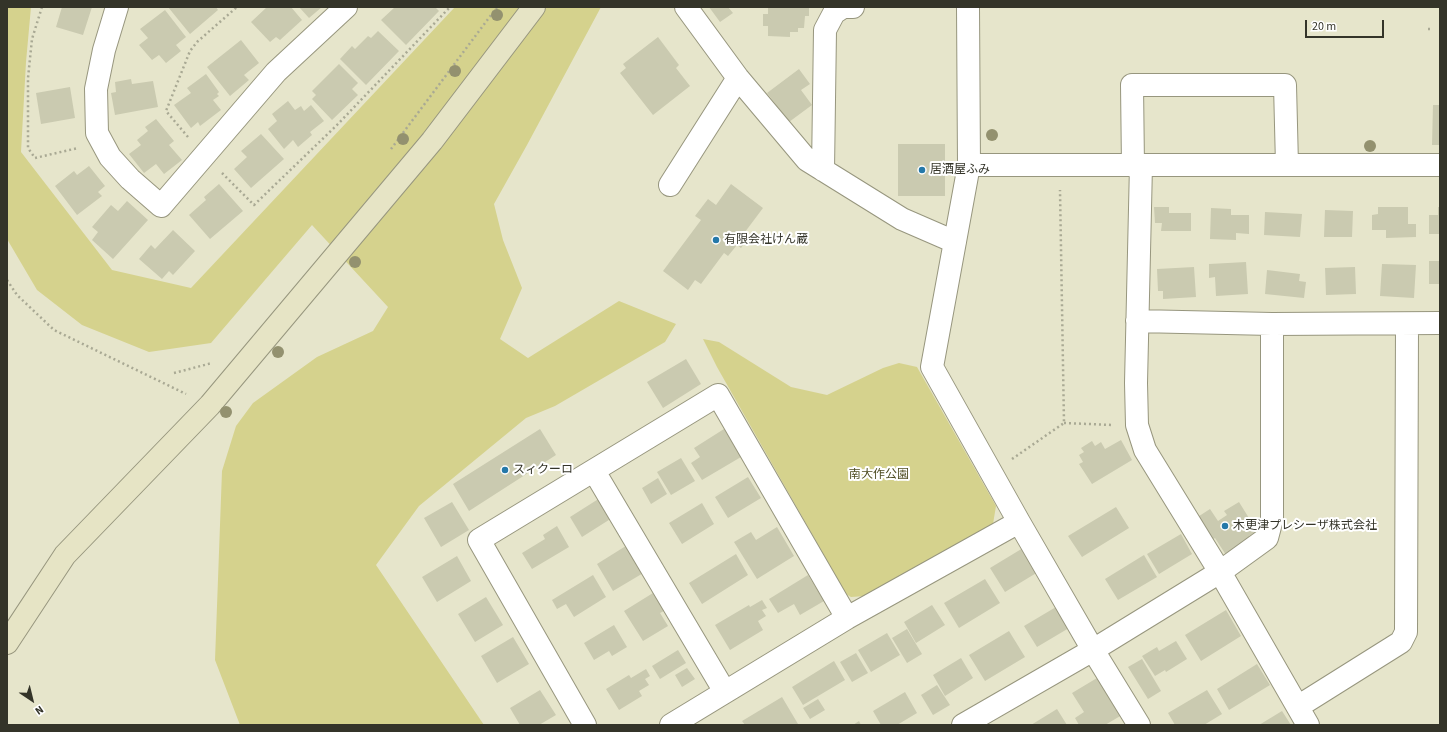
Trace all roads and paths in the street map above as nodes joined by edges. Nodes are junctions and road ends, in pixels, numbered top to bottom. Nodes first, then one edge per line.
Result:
1 (42, 7) edge
2 (117, 7) edge
3 (237, 7) edge
4 (346, 7) edge
5 (450, 7) edge
6 (534, 7) edge
7 (686, 7) edge
8 (853, 7) edge
9 (968, 7) edge
10 (1432, 29) dead end
11 (1428, 30) dead end
12 (738, 78) junction
13 (191, 140) dead end
14 (81, 147) dead end
15 (969, 165) junction
16 (1059, 165) junction
17 (1288, 165) junction
18 (1440, 165) edge
19 (1137, 166) junction
20 (218, 169) dead end
21 (823, 170) junction
22 (670, 185) dead end
23 (955, 242) junction
24 (7, 280) edge
25 (1137, 320) junction
26 (1272, 324) junction
27 (1407, 324) junction
28 (1440, 324) edge
29 (210, 405) junction
30 (1064, 424) junction
31 (1135, 426) junction
32 (1008, 462) dead end
33 (594, 471) junction
34 (1019, 522) junction
35 (1220, 572) junction
36 (847, 618) junction
37 (7, 644) edge
38 (1093, 650) junction
39 (725, 692) junction
40 (1303, 716) edge
41 (585, 725) edge
42 (672, 725) edge
43 (963, 725) edge
44 (1139, 725) edge

1 - 14 path
2 - 4 street
3 - 13 path
5 - 20 path
6 - 29 street
7 - 12 street
8 - 21 street
9 - 15 street
10 - 11 path
12 - 21 street
12 - 22 street
15 - 16 street
15 - 23 street
16 - 19 street
16 - 30 path
17 - 18 street
17 - 19 street
17 - 19 street
19 - 25 street
21 - 23 street
23 - 34 street
24 - 29 path
25 - 26 street
25 - 31 street
26 - 27 street
26 - 35 street
27 - 28 street
27 - 40 street
29 - 37 street
30 - 31 path
30 - 32 path
31 - 35 street
33 - 36 street
33 - 39 street
33 - 41 street
34 - 36 street
34 - 38 street
35 - 38 street
35 - 40 street
36 - 39 street
38 - 43 street
38 - 44 street
39 - 42 street

